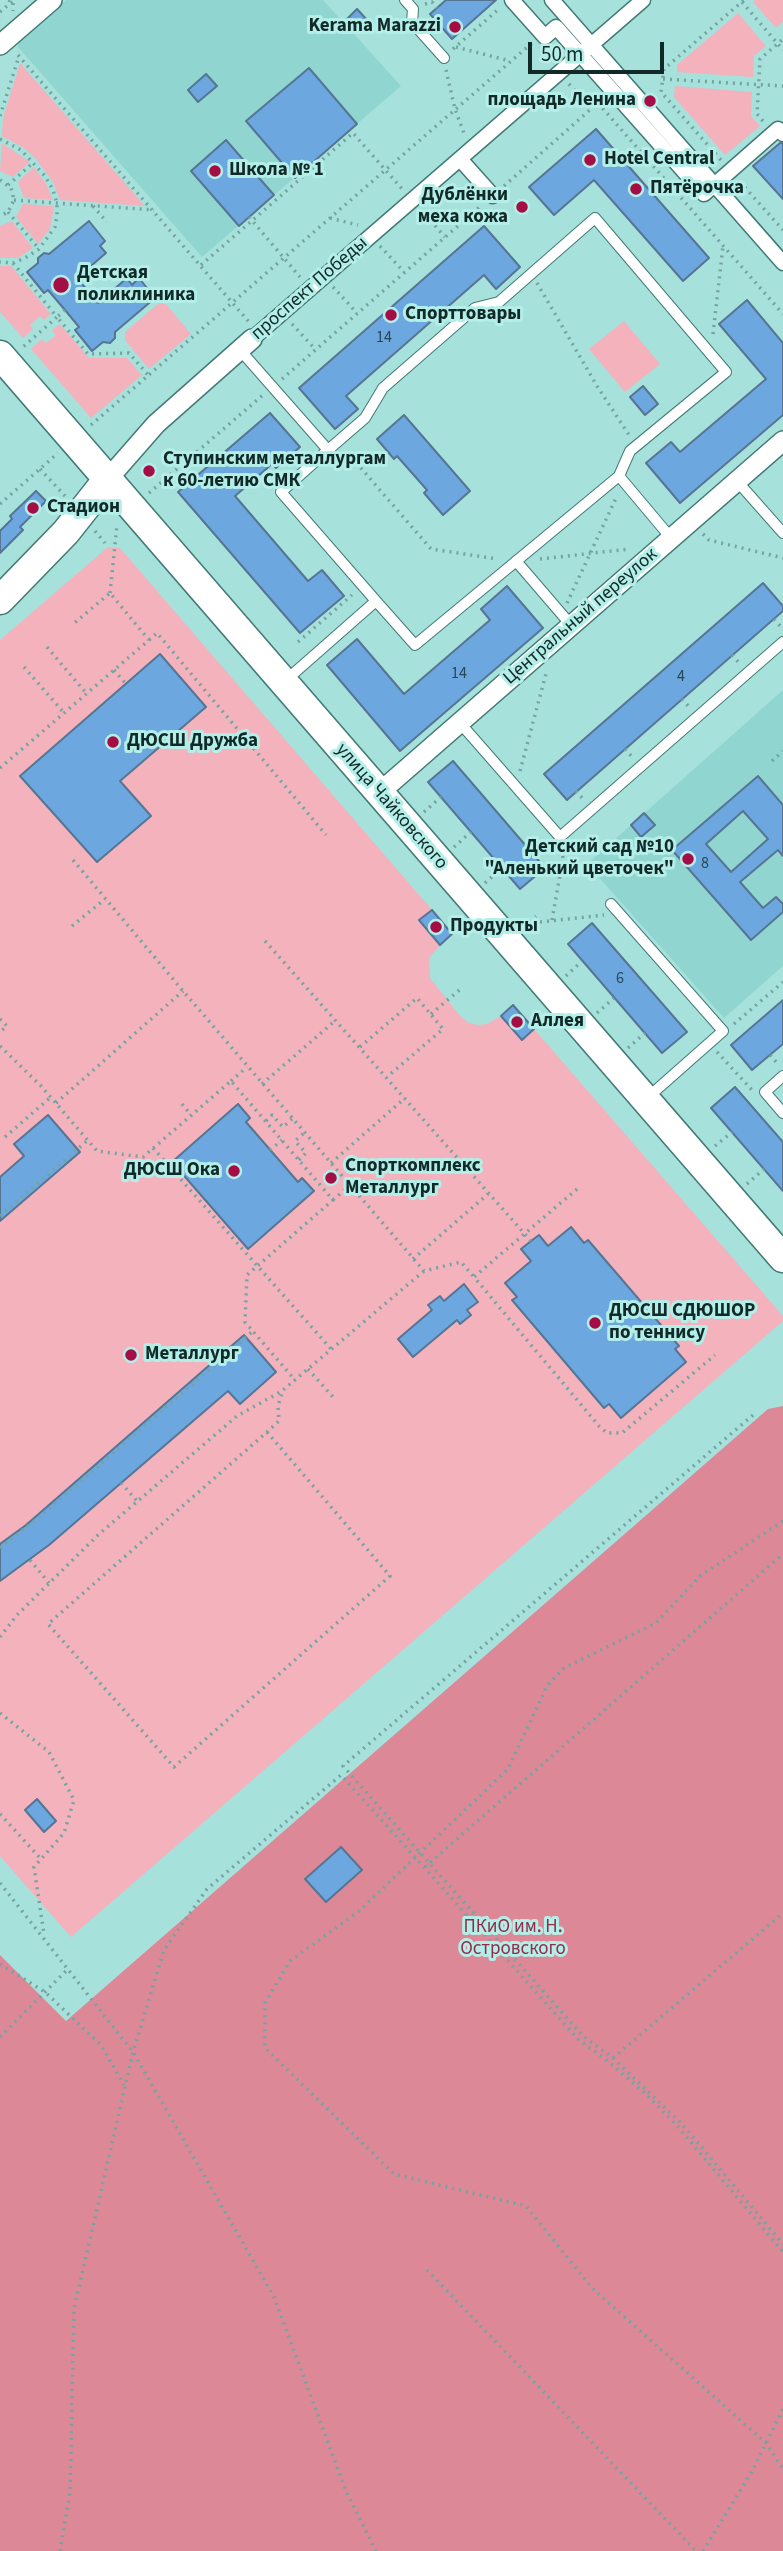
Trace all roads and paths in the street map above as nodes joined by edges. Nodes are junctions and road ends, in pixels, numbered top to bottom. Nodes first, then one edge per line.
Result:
1 (12, 0) edge
2 (405, 0) edge
3 (552, 0) edge
4 (643, 0) edge
5 (743, 1) edge
6 (46, 2) edge
7 (508, 2) edge
8 (0, 12) edge
9 (542, 34) junction
10 (6, 39) edge
11 (783, 39) edge
12 (778, 44) junction
13 (456, 47) junction
14 (586, 50) junction
15 (783, 50) edge
16 (19, 56) junction
17 (443, 58) junction
18 (510, 61) junction
19 (663, 79) junction
20 (565, 80) dead end
21 (758, 85) junction
22 (783, 86) edge
23 (612, 90) junction
24 (597, 103) junction
25 (591, 109) junction
26 (455, 110) junction
27 (0, 116) edge
28 (776, 131) edge
29 (465, 136) dead end
30 (0, 139) edge
31 (460, 159) junction
32 (34, 162) junction
33 (385, 170) junction
34 (730, 170) junction
35 (0, 180) edge
36 (8, 185) junction
37 (714, 185) junction
38 (403, 190) dead end
39 (493, 195) junction
40 (14, 200) junction
41 (57, 203) junction
42 (93, 205) junction
43 (419, 208) dead end
44 (154, 211) junction
45 (8, 212) junction
46 (0, 216) edge
47 (330, 218) junction
48 (251, 219) junction
49 (107, 222) dead end
50 (362, 226) dead end
51 (783, 230) edge
52 (445, 237) junction
53 (379, 244) dead end
54 (723, 246) junction
55 (38, 249) junction
56 (284, 258) junction
57 (0, 262) edge
58 (13, 263) junction
59 (783, 263) edge
60 (201, 265) junction
61 (404, 272) junction
62 (531, 274) junction
63 (302, 278) dead end
64 (332, 286) dead end
65 (233, 302) junction
66 (65, 310) dead end
67 (357, 313) junction
68 (783, 314) edge
69 (57, 317) junction
70 (290, 322) dead end
71 (250, 341) junction
72 (316, 350) junction
73 (12, 351) edge
74 (710, 353) junction
75 (148, 375) junction
76 (273, 387) junction
77 (73, 440) junction
78 (783, 440) edge
79 (338, 442) junction
80 (636, 446) junction
81 (328, 450) junction
82 (621, 479) junction
83 (107, 480) junction
84 (737, 481) junction
85 (0, 504) edge
86 (132, 508) junction
87 (692, 520) junction
88 (783, 533) edge
89 (671, 538) junction
90 (636, 548) dead end
91 (590, 554) junction
92 (783, 558) edge
93 (516, 561) junction
94 (363, 586) junction
95 (110, 593) junction
96 (0, 600) edge
97 (376, 601) junction
98 (774, 619) dead end
99 (566, 620) junction
100 (72, 625) dead end
101 (783, 630) edge
102 (556, 639) junction
103 (149, 640) junction
104 (298, 642) dead end
105 (783, 642) edge
106 (47, 647) dead end
107 (24, 667) dead end
108 (114, 670) junction
109 (283, 682) junction
110 (126, 684) dead end
111 (87, 694) junction
112 (64, 713) junction
113 (460, 723) junction
114 (783, 751) edge
115 (772, 761) dead end
116 (0, 768) edge
117 (516, 786) junction
118 (379, 793) junction
119 (327, 835) dead end
120 (559, 837) junction
121 (73, 860) dead end
122 (106, 899) junction
123 (611, 904) dead end
124 (620, 914) junction
125 (552, 920) junction
126 (540, 922) dead end
127 (72, 926) dead end
128 (265, 941) dead end
129 (783, 982) edge
130 (463, 987) dead end
131 (183, 991) junction
132 (431, 1014) junction
133 (0, 1019) edge
134 (336, 1020) junction
135 (723, 1031) junction
136 (0, 1032) edge
137 (709, 1043) junction
138 (0, 1046) edge
139 (360, 1047) junction
140 (247, 1067) junction
141 (783, 1076) edge
142 (387, 1077) junction
143 (231, 1081) junction
144 (262, 1084) junction
145 (765, 1092) junction
146 (51, 1097) junction
147 (405, 1098) junction
148 (645, 1099) junction
149 (56, 1104) junction
150 (182, 1104) dead end
151 (783, 1113) edge
152 (191, 1115) junction
153 (292, 1119) junction
154 (266, 1121) junction
155 (304, 1133) junction
156 (5, 1137) dead end
157 (88, 1140) junction
158 (282, 1140) junction
159 (153, 1148) junction
160 (270, 1150) dead end
161 (299, 1160) junction
162 (331, 1163) junction
163 (350, 1185) junction
164 (577, 1189) dead end
165 (489, 1193) junction
166 (333, 1200) junction
167 (0, 1216) edge
168 (525, 1233) junction
169 (531, 1241) dead end
170 (783, 1258) edge
171 (413, 1259) junction
172 (257, 1267) junction
173 (424, 1271) junction
174 (474, 1276) junction
175 (253, 1331) junction
176 (331, 1349) junction
177 (715, 1354) dead end
178 (308, 1369) junction
179 (295, 1380) junction
180 (283, 1390) junction
181 (333, 1397) dead end
182 (753, 1415) dead end
183 (267, 1432) junction
184 (121, 1483) dead end
185 (138, 1502) junction
186 (783, 1521) edge
187 (0, 1548) edge
188 (783, 1554) edge
189 (30, 1560) dead end
190 (50, 1583) junction
191 (0, 1637) edge
192 (0, 1713) edge
193 (0, 1814) edge
194 (421, 1853) junction
195 (416, 1857) junction
196 (41, 1859) junction
197 (429, 1863) junction
198 (425, 1867) junction
199 (0, 1883) edge
200 (783, 1913) edge
201 (44, 1936) junction
202 (0, 1964) edge
203 (69, 1968) junction
204 (46, 1992) junction
205 (0, 2037) edge
206 (133, 2052) junction
207 (611, 2060) junction
208 (125, 2087) junction
209 (783, 2244) edge
210 (783, 2252) edge
211 (427, 2270) dead end
212 (783, 2409) edge
213 (766, 2443) junction
214 (783, 2469) edge
215 (60, 2551) edge
216 (376, 2551) edge
217 (696, 2551) edge
218 (703, 2551) edge

1 - 8 path
1 - 10 path
2 - 17 lane
3 - 14 street
4 - 14 street, проспект Победы
5 - 12 path
5 - 19 path
6 - 10 street
7 - 9 street
7 - 13 path
9 - 14 street
9 - 18 path
10 - 16 path
11 - 12 path
12 - 15 path
12 - 21 path
13 - 17 path
13 - 18 path
14 - 23 street
14 - 31 street, проспект Победы
14 - 37 street
16 - 27 path
16 - 44 path
17 - 26 path
18 - 26 path
19 - 21 path
19 - 34 path
20 - 25 path
21 - 22 path
21 - 28 path
23 - 24 path
23 - 37 street
24 - 25 path
24 - 54 path
25 - 39 path
26 - 29 path
26 - 33 path
28 - 34 street
30 - 32 path
31 - 39 street
31 - 71 street, проспект Победы
32 - 36 path
32 - 41 path
33 - 38 path
33 - 47 path
33 - 48 path
34 - 37 street
34 - 51 path
35 - 36 path
36 - 40 path
37 - 59 street
39 - 52 path
40 - 41 path
40 - 45 path
41 - 42 path
41 - 55 path
42 - 44 path
42 - 49 path
43 - 52 path
44 - 60 path
45 - 46 path
45 - 55 path
47 - 50 path
47 - 56 path
48 - 56 path
48 - 60 path
52 - 61 path
53 - 61 path
54 - 68 path
54 - 74 path
55 - 58 path
56 - 63 path
56 - 65 path
57 - 58 path
58 - 69 path
60 - 65 path
61 - 67 path
62 - 74 lane
62 - 79 lane
62 - 80 path
64 - 67 path
65 - 71 path
65 - 75 path
66 - 69 path
67 - 72 path
69 - 73 path
69 - 75 path
70 - 72 path
71 - 76 lane
71 - 83 street, проспект Победы
72 - 76 path
73 - 77 main road, улица Чайковского
74 - 80 lane
75 - 77 path
76 - 81 lane
76 - 86 path
77 - 83 main road, улица Чайковского
77 - 85 path
78 - 84 street, Центральный переулок
79 - 81 lane
79 - 93 path
80 - 82 lane
81 - 94 lane
82 - 89 lane
82 - 91 path
82 - 93 lane
83 - 86 main road, улица Чайковского
83 - 96 main road, проспект Победы
84 - 87 street, Центральный переулок
84 - 88 lane
86 - 95 path
86 - 109 main road, улица Чайковского
87 - 89 street, Центральный переулок
87 - 92 path
89 - 99 street, Центральный переулок
90 - 91 path
91 - 93 path
91 - 99 path
93 - 97 lane
93 - 99 lane
94 - 97 lane
94 - 104 path
95 - 100 path
95 - 103 path
97 - 109 lane
98 - 101 path
99 - 102 street, Центральный переулок
102 - 113 street, Центральный переулок
102 - 117 path
103 - 108 path
103 - 119 path
105 - 120 lane
106 - 111 path
107 - 112 path
108 - 110 path
108 - 111 path
109 - 118 main road, улица Чайковского
111 - 112 path
112 - 116 path
113 - 117 lane
113 - 118 street, Центральный переулок
114 - 115 path
117 - 120 lane
118 - 148 main road, улица Чайковского
120 - 125 path
121 - 122 path
122 - 127 path
122 - 131 path
123 - 124 lane
124 - 125 path
124 - 135 lane
125 - 126 path
128 - 134 path
129 - 135 path
130 - 132 path
131 - 140 path
131 - 149 path
132 - 139 path
132 - 142 path
133 - 136 path
134 - 139 path
134 - 144 path
135 - 137 lane
137 - 145 path
137 - 148 lane
138 - 146 path
139 - 142 path
140 - 143 path
140 - 144 path
141 - 145 lane
142 - 147 path
143 - 152 path
143 - 154 path
144 - 153 path
145 - 151 lane
146 - 149 path
146 - 156 path
147 - 162 path
147 - 165 path
148 - 170 main road, улица Чайковского
149 - 157 path
150 - 152 path
152 - 159 path
153 - 154 path
153 - 155 path
154 - 158 path
155 - 161 path
155 - 162 path
157 - 159 path
157 - 167 path
158 - 160 path
158 - 161 path
159 - 172 path
161 - 166 path
162 - 163 path
163 - 166 path
163 - 171 path
164 - 168 path
165 - 168 path
165 - 171 path
166 - 172 path
168 - 169 path
168 - 174 path
171 - 173 path
172 - 175 path
172 - 176 path
173 - 174 path
173 - 176 path
174 - 177 path
175 - 179 path
175 - 187 path
176 - 178 path
178 - 179 path
178 - 181 path
179 - 180 path
180 - 183 path
180 - 185 path
182 - 194 path
183 - 183 path
184 - 185 path
185 - 190 path
186 - 194 path
188 - 197 path
189 - 190 path
190 - 191 path
192 - 196 path
193 - 196 path
194 - 195 path
194 - 197 path
195 - 198 path
195 - 206 path
195 - 213 path
196 - 201 path
197 - 198 path
197 - 207 path
198 - 207 path
199 - 201 path
200 - 207 path
201 - 203 path
202 - 204 path
203 - 204 path
203 - 206 path
204 - 205 path
204 - 208 path
206 - 208 path
206 - 216 path
207 - 209 path
207 - 210 path
208 - 215 path
211 - 217 path
212 - 213 path
213 - 214 path
213 - 218 path

